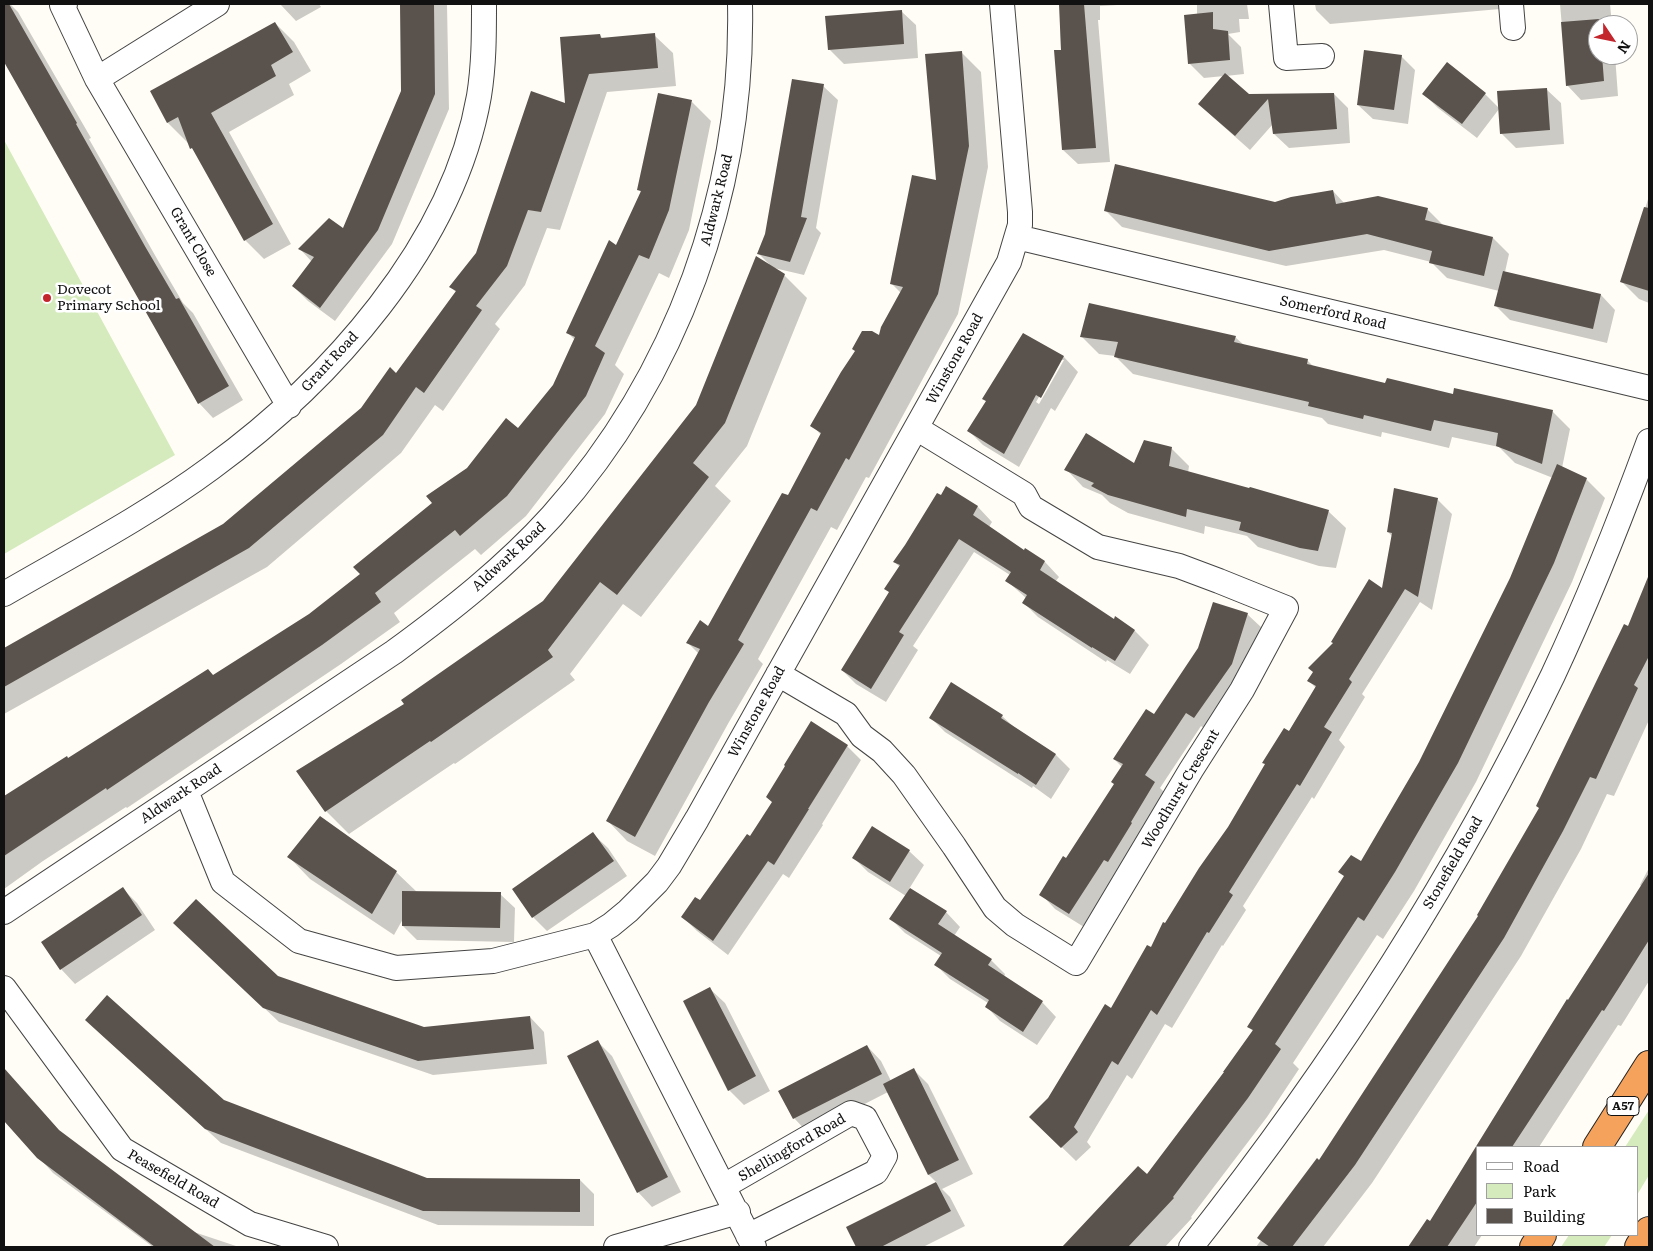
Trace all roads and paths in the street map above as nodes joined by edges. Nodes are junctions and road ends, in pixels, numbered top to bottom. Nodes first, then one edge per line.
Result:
1 (65, 4) edge
2 (217, 4) edge
3 (484, 4) edge
4 (740, 4) edge
5 (1002, 4) edge
6 (1281, 4) edge
7 (1511, 4) edge
8 (1513, 28) dead end
9 (1322, 56) dead end
10 (98, 79) junction
11 (1017, 237) junction
12 (1649, 388) edge
13 (289, 406) junction
14 (916, 428) junction
15 (1649, 441) edge
16 (4, 594) edge
17 (778, 674) junction
18 (186, 791) junction
19 (4, 912) edge
20 (595, 935) junction
21 (4, 988) edge
22 (1649, 1065) edge
23 (1598, 1146) edge
24 (724, 1186) junction
25 (738, 1212) junction
26 (1649, 1231) edge
27 (1541, 1236) edge
28 (751, 1242) edge
29 (326, 1247) edge
30 (616, 1247) edge
31 (1191, 1247) edge
32 (1534, 1247) edge
33 (1639, 1247) edge

1 - 10 street, Grant Close
2 - 10 street
3 - 13 street, Grant Road
4 - 18 street, Aldwark Road
5 - 11 street, Winstone Road
6 - 9 street
7 - 8 street
10 - 13 street, Grant Close
11 - 12 street, Somerford Road
11 - 14 street, Winstone Road
13 - 16 street, Grant Road
14 - 17 street, Winstone Road
14 - 17 street, Woodhurst Crescent
15 - 31 street, Stonefield Road
17 - 20 street, Winstone Road
18 - 19 street, Aldwark Road
18 - 20 street, Winstone Road
20 - 24 street, Shellingford Road
21 - 29 street, Peasefield Road
22 - 23 highway, A57
24 - 25 street, Shellingford Road
24 - 28 street, Shellingford Road
25 - 28 street, Shellingford Road
25 - 30 street
26 - 33 highway
27 - 32 highway

